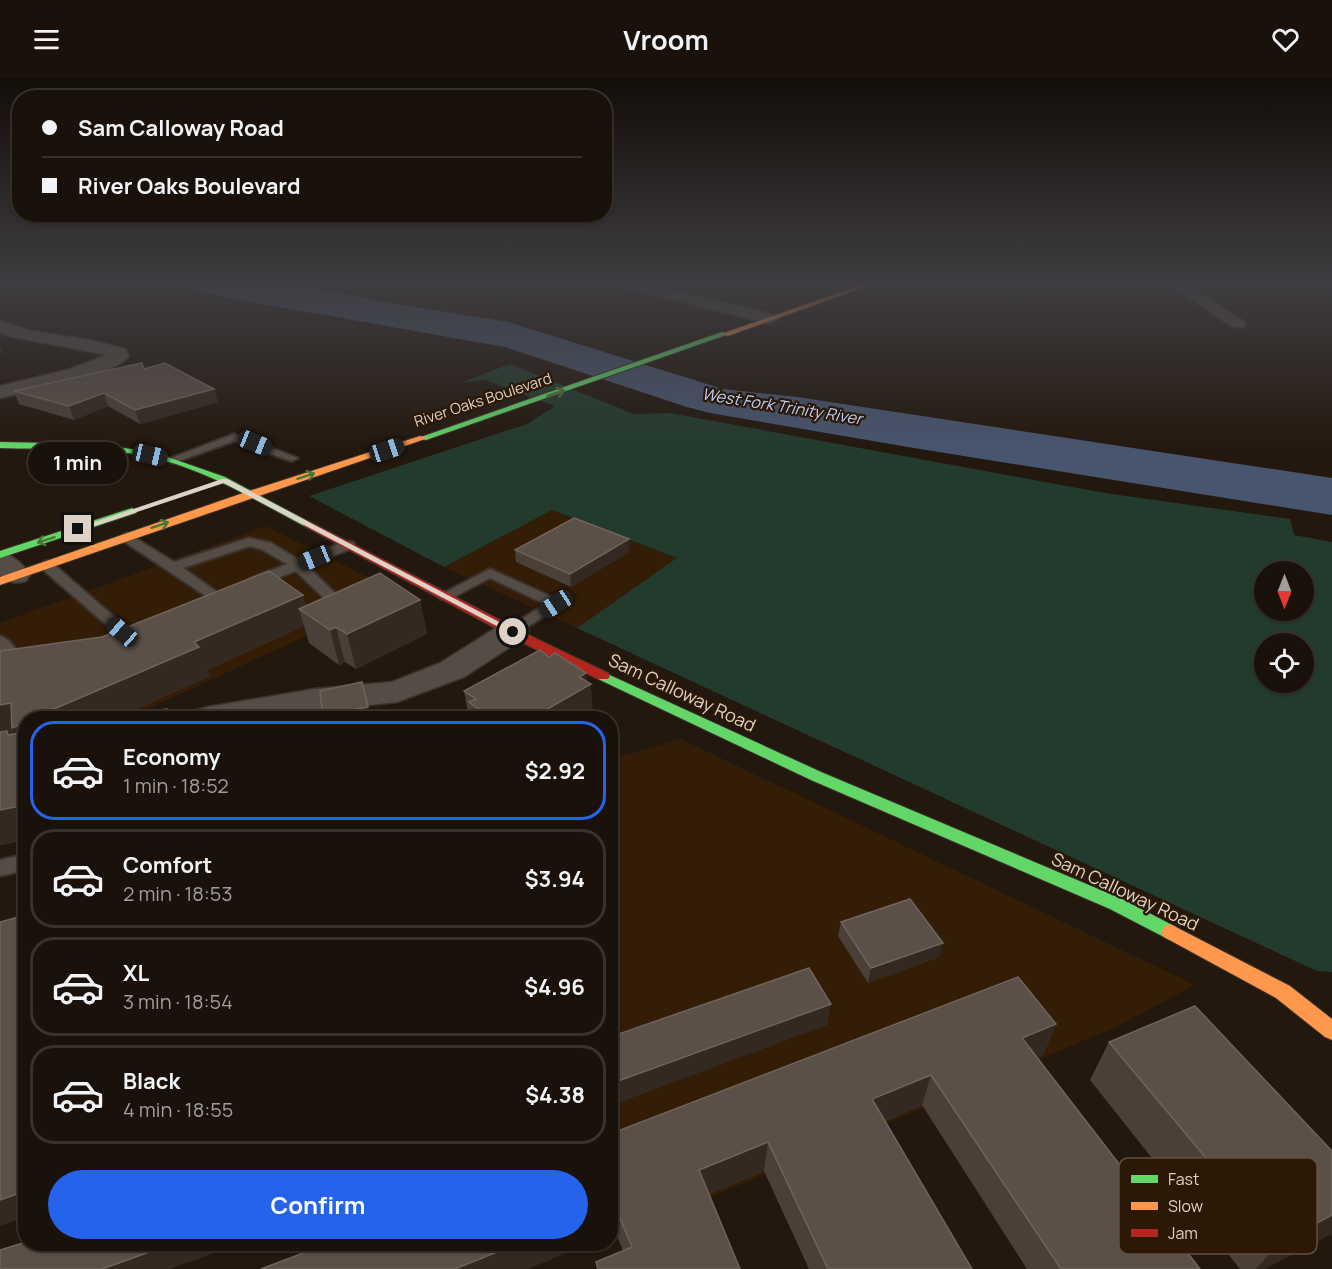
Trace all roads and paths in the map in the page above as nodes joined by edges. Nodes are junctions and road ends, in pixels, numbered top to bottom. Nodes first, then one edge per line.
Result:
1 (40, 339) edge
2 (713, 339) edge
3 (0, 392) edge
4 (0, 445) edge
5 (298, 457) joint
6 (172, 460) junction
7 (270, 466) dead end
8 (247, 473) dead end
9 (225, 480) junction
10 (204, 487) dead end
11 (250, 494) junction
12 (142, 508) dead end
13 (127, 537) junction
14 (348, 545) junction
15 (46, 565) junction
16 (298, 565) junction
17 (172, 567) junction
18 (4, 568) edge
19 (403, 574) junction
20 (387, 585) edge
21 (227, 593) junction
22 (445, 596) junction
23 (361, 602) edge
24 (197, 605) edge
25 (138, 627) edge
26 (122, 632) junction
27 (513, 632) junction
28 (102, 637) edge
29 (274, 711) edge
30 (18, 864) edge
31 (0, 868) edge
32 (1332, 1031) edge

1 - 3 street
11 -> 2 main road, River Oaks Boulevard
4 - 6 main road, Sam Calloway Road
5 - 6 lane
5 - 7 main road
6 - 9 main road, Sam Calloway Road
8 - 9 main road
9 - 10 main road
9 - 11 main road, Sam Calloway Road
13 -> 11 main road, River Oaks Boulevard
11 - 14 main road, Sam Calloway Road
12 -> 18 main road, River Oaks Boulevard
13 - 15 main road, River Oaks Boulevard
13 - 17 lane
14 - 16 lane
14 - 19 main road, Sam Calloway Road
15 - 18 main road, River Oaks Boulevard
15 - 26 lane
16 - 17 lane
16 - 21 lane
16 - 23 lane
17 - 21 lane
19 - 20 lane
19 - 22 main road, Sam Calloway Road
21 - 24 lane
22 - 27 main road, Sam Calloway Road
22 - 27 lane
25 - 26 lane
26 - 28 lane
27 - 29 street
27 - 32 main road, Sam Calloway Road
30 - 31 lane

